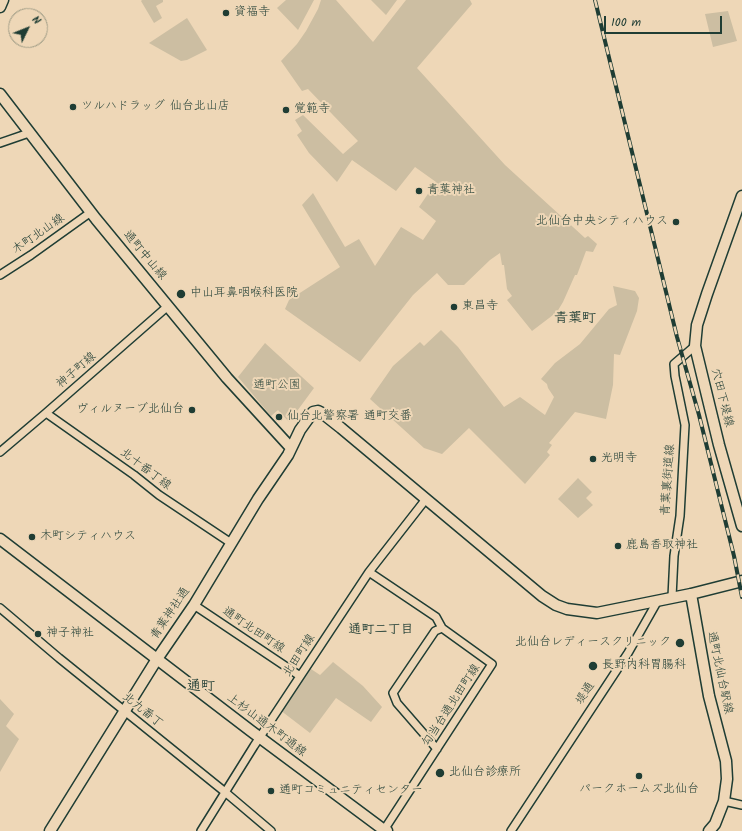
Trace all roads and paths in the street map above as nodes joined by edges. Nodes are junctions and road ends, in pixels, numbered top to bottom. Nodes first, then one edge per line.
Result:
1 (3, 0) edge
2 (0, 7) edge
3 (0, 94) edge
4 (29, 132) junction
5 (0, 144) edge
6 (742, 196) edge
7 (91, 212) junction
8 (0, 275) edge
9 (168, 306) junction
10 (695, 346) junction
11 (46, 413) junction
12 (291, 448) junction
13 (0, 452) edge
14 (426, 499) junction
15 (742, 526) edge
16 (0, 539) edge
17 (231, 543) junction
18 (369, 572) junction
19 (742, 581) edge
20 (691, 594) junction
21 (672, 598) junction
22 (657, 602) junction
23 (194, 605) junction
24 (0, 608) edge
25 (442, 628) junction
26 (157, 659) junction
27 (300, 676) junction
28 (125, 712) junction
29 (260, 737) junction
30 (437, 749) junction
31 (226, 792) junction
32 (724, 801) junction
33 (742, 804) edge
34 (385, 830) edge
35 (50, 831) edge
36 (201, 831) edge
37 (271, 831) edge
38 (511, 831) edge
39 (709, 831) edge

1 - 2 street
3 - 4 street, 通町中山線
4 - 5 street
4 - 7 street, 通町中山線
6 - 10 street
7 - 8 street, 木町北山線
7 - 9 street, 通町中山線
9 - 11 street, 神子町線
9 - 12 street, 通町中山線
10 - 15 street, 穴田下堤線
10 - 21 street, 青葉裏街道線
11 - 13 street, 神子町線
11 - 17 street, 北十番丁線
12 - 14 street, 青葉神社通
12 - 17 street, 青葉神社通
14 - 18 street, 北田町線
14 - 22 street
16 - 26 street, 上杉山通木町通線
17 - 23 street, 青葉神社通
18 - 25 street, 勾当台通北田町線
18 - 27 street, 北田町線
19 - 20 street
20 - 21 street
20 - 32 street, 通町北仙台駅線
21 - 22 street
22 - 38 street, 堤通
23 - 26 street, 青葉神社通
23 - 27 street, 通町北田町線
24 - 28 street, 北九番丁
25 - 30 street
25 - 30 street, 勾当台通北田町線
26 - 28 street, 青葉神社通
26 - 29 street, 上杉山通木町通線
27 - 29 street, 北田町線
28 - 31 street, 北九番丁
28 - 35 street, 青葉神社通
29 - 31 street, 北田町線
29 - 34 street, 上杉山通木町通線
30 - 34 street, 勾当台通北田町線
31 - 36 street, 北田町線
31 - 37 street, 北九番丁
32 - 33 street
32 - 39 street, 通町北仙台駅線

